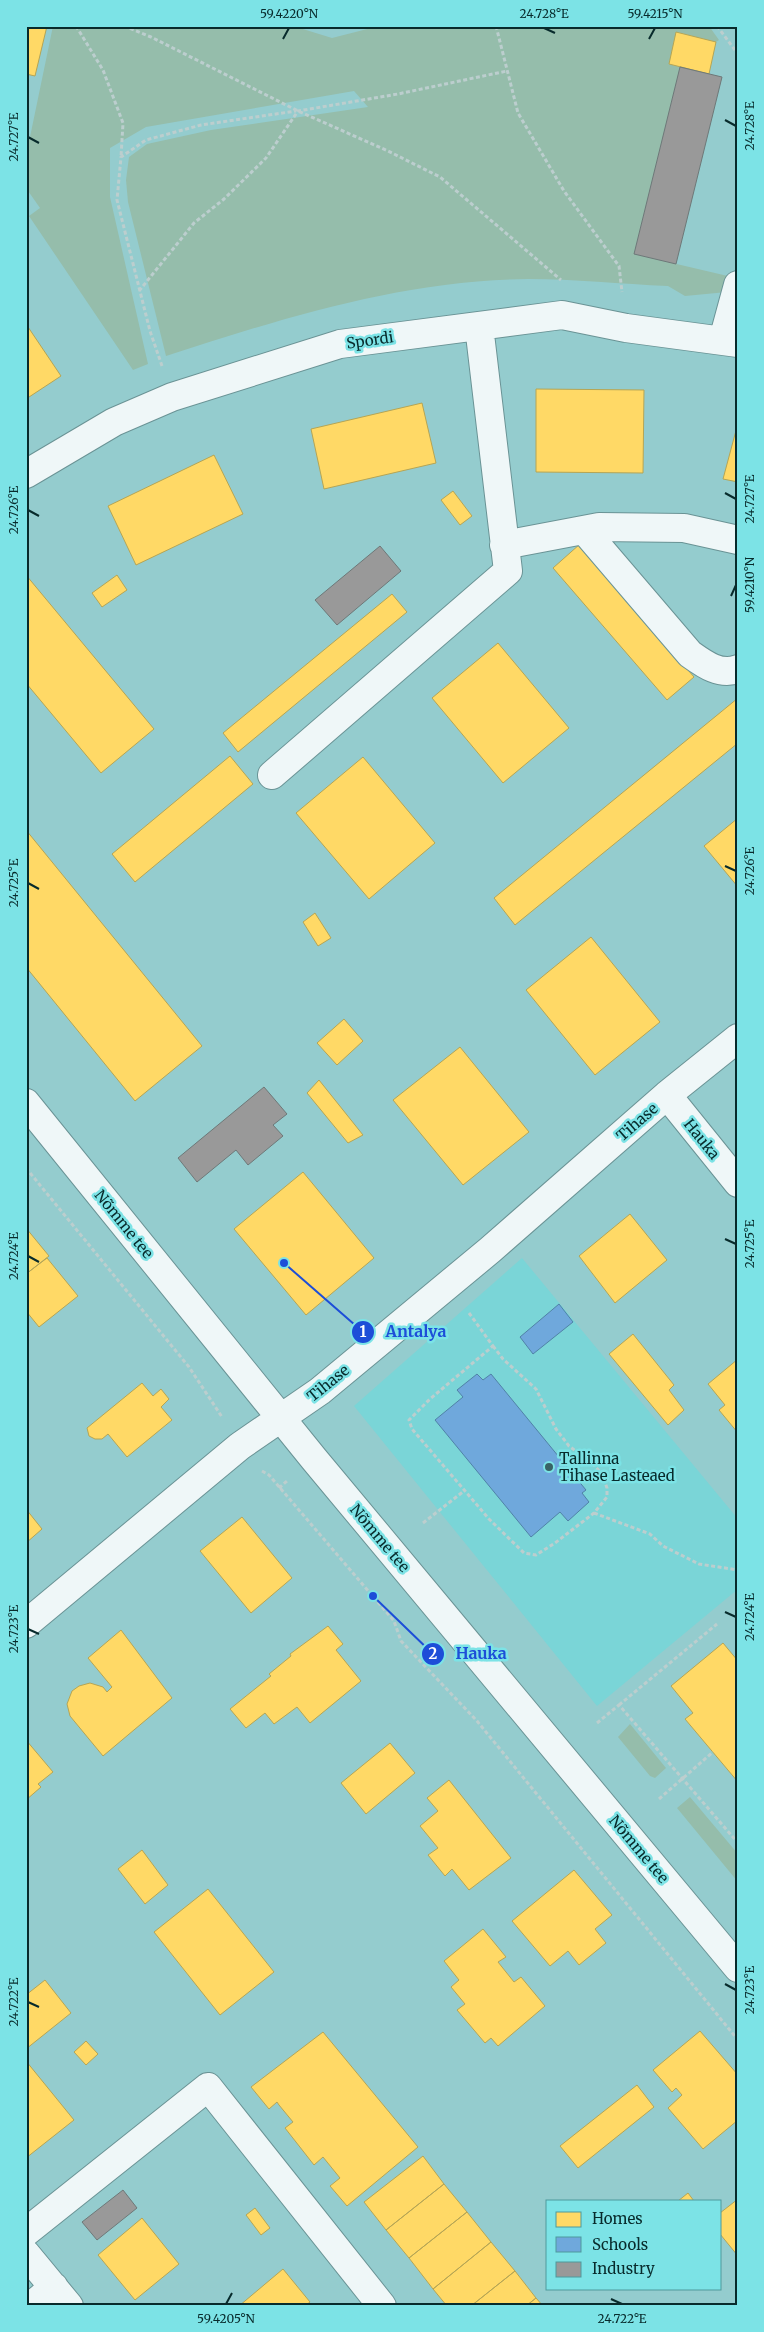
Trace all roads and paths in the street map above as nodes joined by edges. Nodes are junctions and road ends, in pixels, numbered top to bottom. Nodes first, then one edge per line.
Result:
1 (76, 26) edge
2 (124, 26) edge
3 (496, 26) edge
4 (717, 26) edge
5 (738, 54) edge
6 (507, 71) junction
7 (298, 111) junction
8 (121, 157) junction
9 (738, 285) edge
10 (139, 291) junction
11 (562, 315) junction
12 (478, 326) junction
13 (626, 328) junction
14 (730, 342) edge
15 (172, 397) junction
16 (26, 474) edge
17 (584, 530) junction
18 (738, 540) edge
19 (504, 545) junction
20 (738, 668) edge
21 (272, 775) dead end
22 (738, 1038) edge
23 (667, 1095) junction
24 (26, 1104) edge
25 (26, 1168) edge
26 (738, 1183) edge
27 (447, 1284) junction
28 (493, 1346) junction
29 (282, 1418) junction
30 (224, 1421) dead end
31 (257, 1468) dead end
32 (287, 1481) dead end
33 (279, 1488) junction
34 (464, 1491) junction
35 (594, 1513) junction
36 (423, 1523) dead end
37 (738, 1570) edge
38 (26, 1624) edge
39 (717, 1624) dead end
40 (619, 1704) junction
41 (597, 1723) dead end
42 (712, 1752) dead end
43 (684, 1777) junction
44 (660, 1799) dead end
45 (738, 1843) edge
46 (738, 1968) edge
47 (738, 2040) edge
48 (26, 2232) edge
49 (26, 2254) edge
50 (61, 2296) edge
51 (31, 2306) edge
52 (382, 2306) edge

1 - 8 path
2 - 7 path
3 - 6 path
4 - 5 path
6 - 7 path
6 - 13 path
7 - 8 path
7 - 10 path
7 - 11 path
8 - 10 path
9 - 14 street
10 - 15 path
11 - 12 street, Spordi
11 - 13 street, Spordi
12 - 15 street, Spordi
12 - 19 street
13 - 14 street, Spordi
15 - 16 street, Spordi
17 - 18 street
17 - 19 street
17 - 20 street
19 - 21 street
22 - 23 street, Tihase
23 - 26 street, Hauka
23 - 27 street, Tihase
24 - 29 street, Nõmme tee
25 - 30 path
27 - 28 path
27 - 29 street, Tihase
28 - 34 path
28 - 35 path
29 - 38 street, Tihase
29 - 46 street, Nõmme tee
31 - 33 path
32 - 33 path
33 - 47 path
34 - 35 path
34 - 36 path
35 - 37 path
39 - 40 path
40 - 41 path
40 - 43 path
42 - 43 path
43 - 44 path
43 - 45 path
48 - 52 street
49 - 50 street
50 - 51 street

